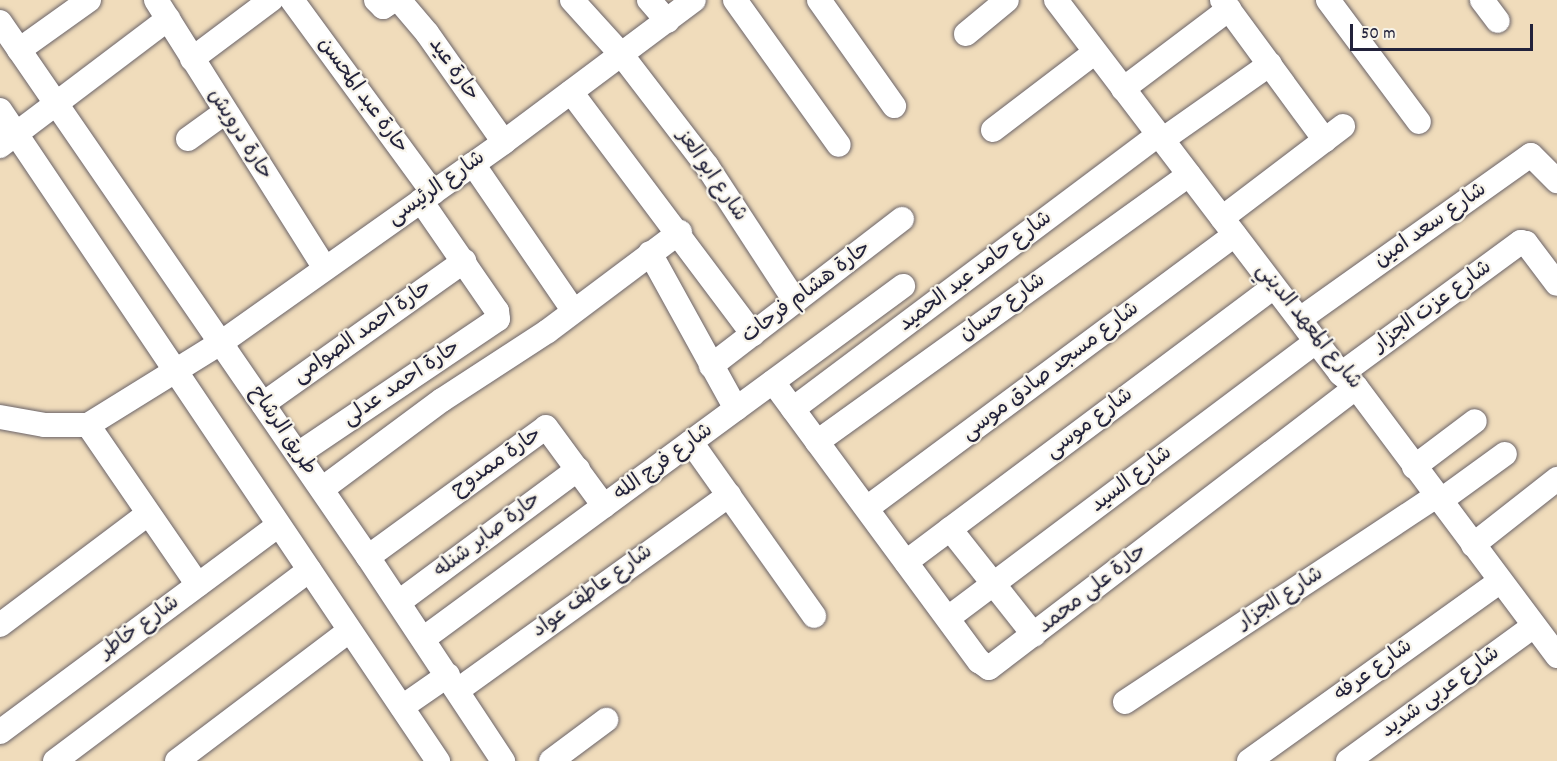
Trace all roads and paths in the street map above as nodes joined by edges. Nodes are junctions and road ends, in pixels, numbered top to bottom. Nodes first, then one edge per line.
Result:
1 (89, 0) edge
2 (292, 0) edge
3 (376, 0) edge
4 (394, 0) edge
5 (399, 0) edge
6 (572, 0) edge
7 (649, 0) edge
8 (694, 0) edge
9 (735, 0) edge
10 (819, 0) edge
11 (1008, 0) edge
12 (1056, 0) edge
13 (1328, 0) edge
14 (1482, 0) edge
15 (261, 3) edge
16 (1226, 5) edge
17 (162, 10) edge
18 (0, 21) edge
19 (667, 21) junction
20 (1498, 21) dead end
21 (966, 34) dead end
22 (19, 50) junction
23 (1094, 53) junction
24 (621, 54) junction
25 (192, 59) junction
26 (1270, 64) junction
27 (1123, 89) junction
28 (570, 92) junction
29 (894, 106) dead end
30 (50, 108) junction
31 (0, 110) edge
32 (224, 113) junction
33 (1419, 122) dead end
34 (993, 130) dead end
35 (13, 136) edge
36 (1160, 138) junction
37 (188, 139) dead end
38 (504, 142) junction
39 (839, 146) dead end
40 (473, 164) junction
41 (1189, 175) junction
42 (1557, 181) edge
43 (427, 197) junction
44 (902, 219) dead end
45 (1228, 227) junction
46 (680, 232) junction
47 (650, 253) junction
48 (1549, 259) edge
49 (464, 261) junction
50 (326, 268) junction
51 (1557, 284) edge
52 (903, 286) dead end
53 (1274, 287) junction
54 (795, 302) junction
55 (573, 310) junction
56 (497, 311) joint
57 (1300, 319) junction
58 (753, 334) junction
59 (222, 342) junction
60 (1317, 342) junction
61 (711, 366) junction
62 (175, 370) junction
63 (1349, 381) junction
64 (773, 382) junction
65 (263, 404) junction
66 (736, 409) junction
67 (793, 409) junction
68 (0, 417) edge
69 (1475, 421) dead end
70 (88, 425) junction
71 (691, 442) junction
72 (817, 442) junction
73 (298, 454) junction
74 (1504, 454) dead end
75 (1414, 467) junction
76 (578, 469) junction
77 (1557, 479) edge
78 (322, 489) junction
79 (729, 495) junction
80 (1438, 499) junction
81 (604, 506) junction
82 (867, 508) junction
83 (148, 514) junction
84 (279, 525) junction
85 (950, 529) junction
86 (1473, 545) junction
87 (369, 557) junction
88 (906, 562) junction
89 (309, 570) junction
90 (1500, 581) junction
91 (993, 584) junction
92 (198, 585) junction
93 (399, 602) junction
94 (814, 616) dead end
95 (948, 618) junction
96 (0, 625) edge
97 (1534, 626) junction
98 (350, 631) junction
99 (1034, 635) junction
100 (423, 639) junction
101 (1557, 656) edge
102 (453, 682) junction
103 (1125, 702) dead end
104 (402, 707) junction
105 (606, 720) dead end
106 (0, 732) edge
107 (430, 758) edge
108 (55, 761) edge
109 (177, 761) edge
110 (503, 761) edge
111 (551, 761) edge
112 (1249, 761) edge
113 (1348, 761) edge

1 - 22 street
2 - 43 street, حارة عبد المحسن
3 - 4 street
5 - 38 street, حارة عيد
6 - 24 street, شارع ابو العز
7 - 19 street
8 - 19 street, شارع الرئيسى
9 - 39 street
10 - 29 street
11 - 21 street
12 - 23 street, شارع المعهد الديني
13 - 33 street
14 - 20 street
15 - 25 street
16 - 26 street
16 - 27 street
17 - 25 street, حارة درويش
17 - 30 street
18 - 22 street, طريق الرشاح
19 - 24 street, شارع الرئيسى
22 - 30 street, طريق الرشاح
23 - 27 street, شارع المعهد الديني
23 - 34 street
24 - 28 street, شارع الرئيسى
24 - 54 street, شارع ابو العز
25 - 32 street, حارة درويش
26 - 36 street, شارع حامد عبد الحميد
26 - 45 street, شارع مسجد صادق موسى
27 - 36 street, شارع المعهد الديني
28 - 38 street, شارع الرئيسى
28 - 46 street
30 - 35 street
30 - 59 street, طريق الرشاح
31 - 35 street
32 - 37 street
32 - 50 street, حارة درويش
35 - 62 street
36 - 41 street, شارع المعهد الديني
36 - 67 street, شارع حامد عبد الحميد
38 - 40 street, شارع الرئيسى
40 - 43 street, شارع الرئيسى
40 - 55 street
41 - 45 street, شارع المعهد الديني
41 - 72 street, شارع حسان
42 - 57 street, شارع سعد امين
43 - 49 street, حارة عبد المحسن
43 - 50 street, شارع الرئيسى
44 - 54 street, حارة هشام فرحات
45 - 53 street, شارع المعهد الديني
45 - 82 street, شارع مسجد صادق موسى
46 - 47 street
46 - 58 street
47 - 55 street
47 - 61 street
48 - 51 street
48 - 63 street, شارع عزت الجزار
49 - 56 street, حارة عبد المحسن
49 - 65 street, حارة احمد الصوامى
50 - 59 street, شارع الرئيسى
52 - 64 street, شارع فرج الله
53 - 57 street, شارع المعهد الديني
53 - 85 street, شارع موسى
54 - 58 street, حارة هشام فرحات
55 - 78 street
56 - 73 street, حارة احمد عدلى
57 - 60 street, شارع المعهد الديني
58 - 61 street, حارة هشام فرحات
59 - 62 street, شارع الرئيسى
59 - 65 street, طريق الرشاح
60 - 63 street, شارع المعهد الديني
60 - 91 street, شارع السيد
61 - 66 street
62 - 70 street, شارع الرئيسى
62 - 84 street
63 - 75 street, شارع المعهد الديني
63 - 99 street, حارة على محمد
64 - 66 street, شارع فرج الله
64 - 67 street, حارة على محمد
65 - 73 street, طريق الرشاح
66 - 71 street, شارع فرج الله
67 - 72 street, حارة على محمد
68 - 70 street
69 - 75 street
70 - 83 street
71 - 79 street
71 - 81 street, شارع فرج الله
72 - 82 street, حارة على محمد
73 - 78 street, طريق الرشاح
74 - 80 street, شارع الجزار
75 - 80 street, شارع المعهد الديني
76 - 81 street, حارة ممدوح
76 - 87 street, حارة ممدوح
76 - 93 street, حارة صابر شنله
77 - 86 street
78 - 87 street, طريق الرشاح
79 - 94 street
79 - 102 street, شارع عاطف عواد
80 - 86 street, شارع المعهد الديني
80 - 103 street, شارع الجزار
81 - 100 street, شارع فرج الله
82 - 88 street, حارة على محمد
83 - 92 street
83 - 96 street
84 - 89 street
84 - 92 street, شارع خاطر
85 - 88 street, شارع موسى
85 - 91 street
86 - 90 street, شارع المعهد الديني
87 - 93 street, طريق الرشاح
88 - 95 street, حارة على محمد
89 - 98 street
89 - 108 street
90 - 97 street, شارع المعهد الديني
90 - 112 street, شارع عرفه
91 - 95 street, شارع السيد
91 - 99 street
92 - 106 street, شارع خاطر
93 - 100 street, طريق الرشاح
95 - 99 street, حارة على محمد
97 - 101 street, شارع المعهد الديني
97 - 113 street, شارع عربى شديد
98 - 104 street
98 - 109 street
100 - 102 street, طريق الرشاح
102 - 104 street, شارع عاطف عواد
102 - 110 street, طريق الرشاح
104 - 107 street
105 - 111 street

